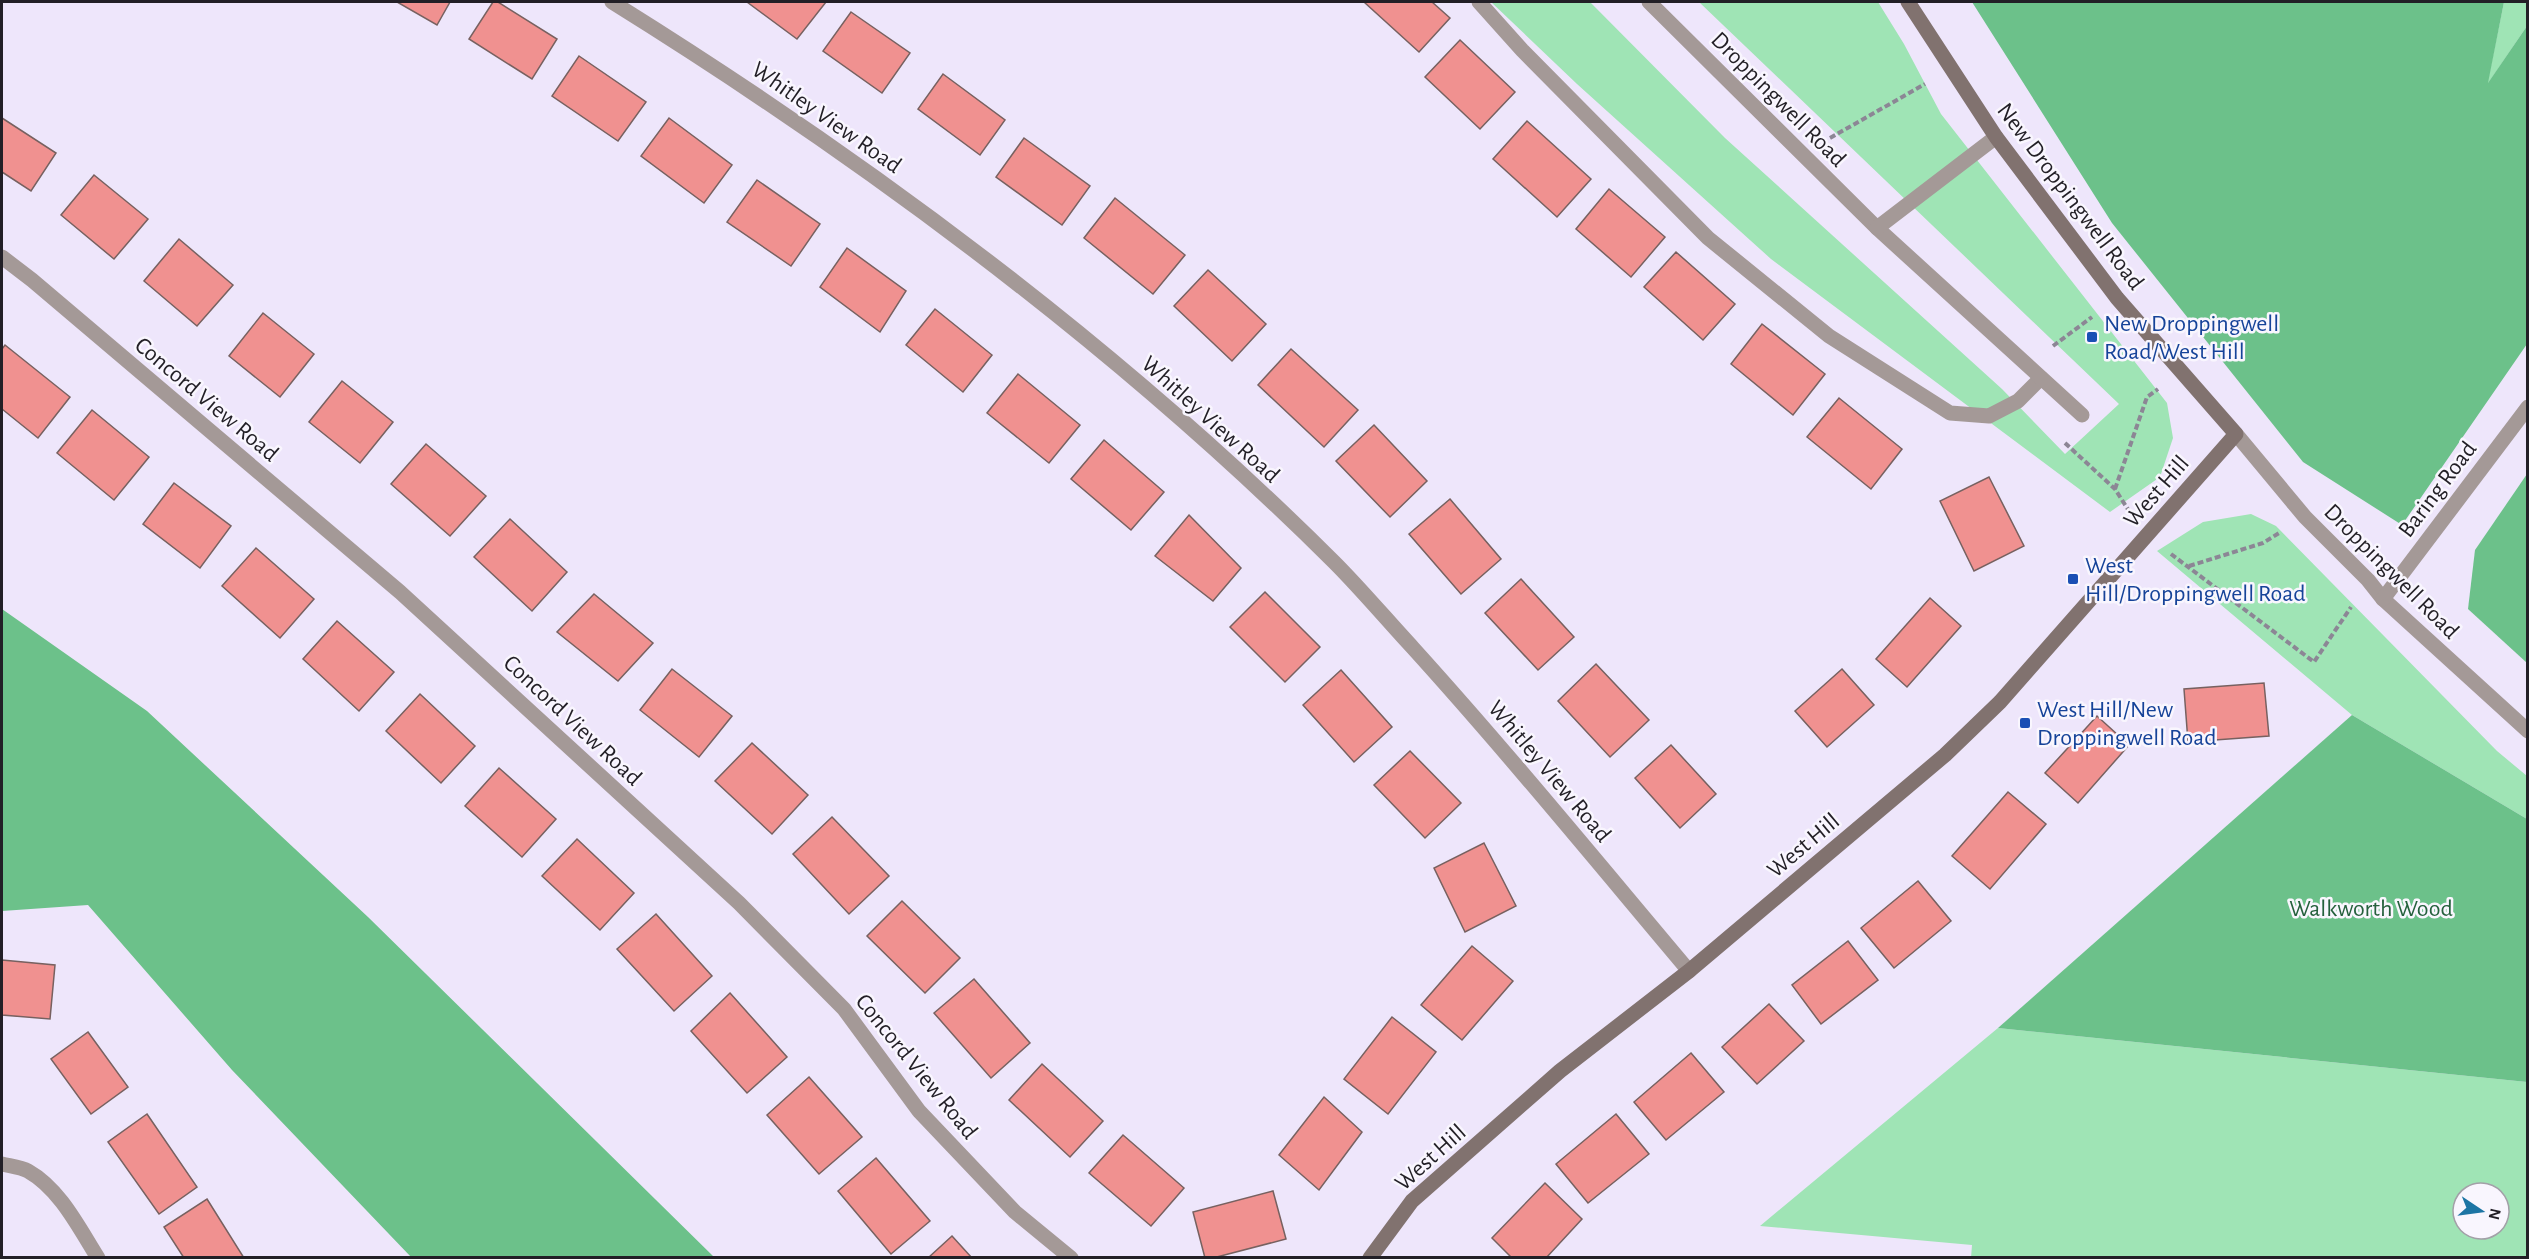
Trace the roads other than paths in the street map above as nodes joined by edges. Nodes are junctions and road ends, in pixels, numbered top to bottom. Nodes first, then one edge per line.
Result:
1 (612, 2) edge
2 (1479, 2) edge
3 (1649, 2) edge
4 (1908, 2) edge
5 (1996, 137) junction
6 (1877, 228) junction
7 (2, 257) edge
8 (2041, 378) junction
9 (2528, 407) edge
10 (2082, 415) road end
11 (2236, 434) junction
12 (2383, 599) junction
13 (2528, 731) edge
14 (1689, 971) junction
15 (2, 1164) edge
16 (98, 1257) edge
17 (1071, 1257) edge
18 (1370, 1257) edge

1 - 14 street, Whitley View Road
2 - 8 street
3 - 6 street, Droppingwell Road
4 - 5 street, New Droppingwell Road
5 - 6 street
5 - 11 street, New Droppingwell Road
6 - 8 street, Droppingwell Road
7 - 17 street, Concord View Road
8 - 10 street, Droppingwell Road
9 - 12 street, Baring Road
11 - 12 street, Droppingwell Road
11 - 14 street, West Hill
12 - 13 street, Droppingwell Road
14 - 18 street, West Hill
15 - 16 street

